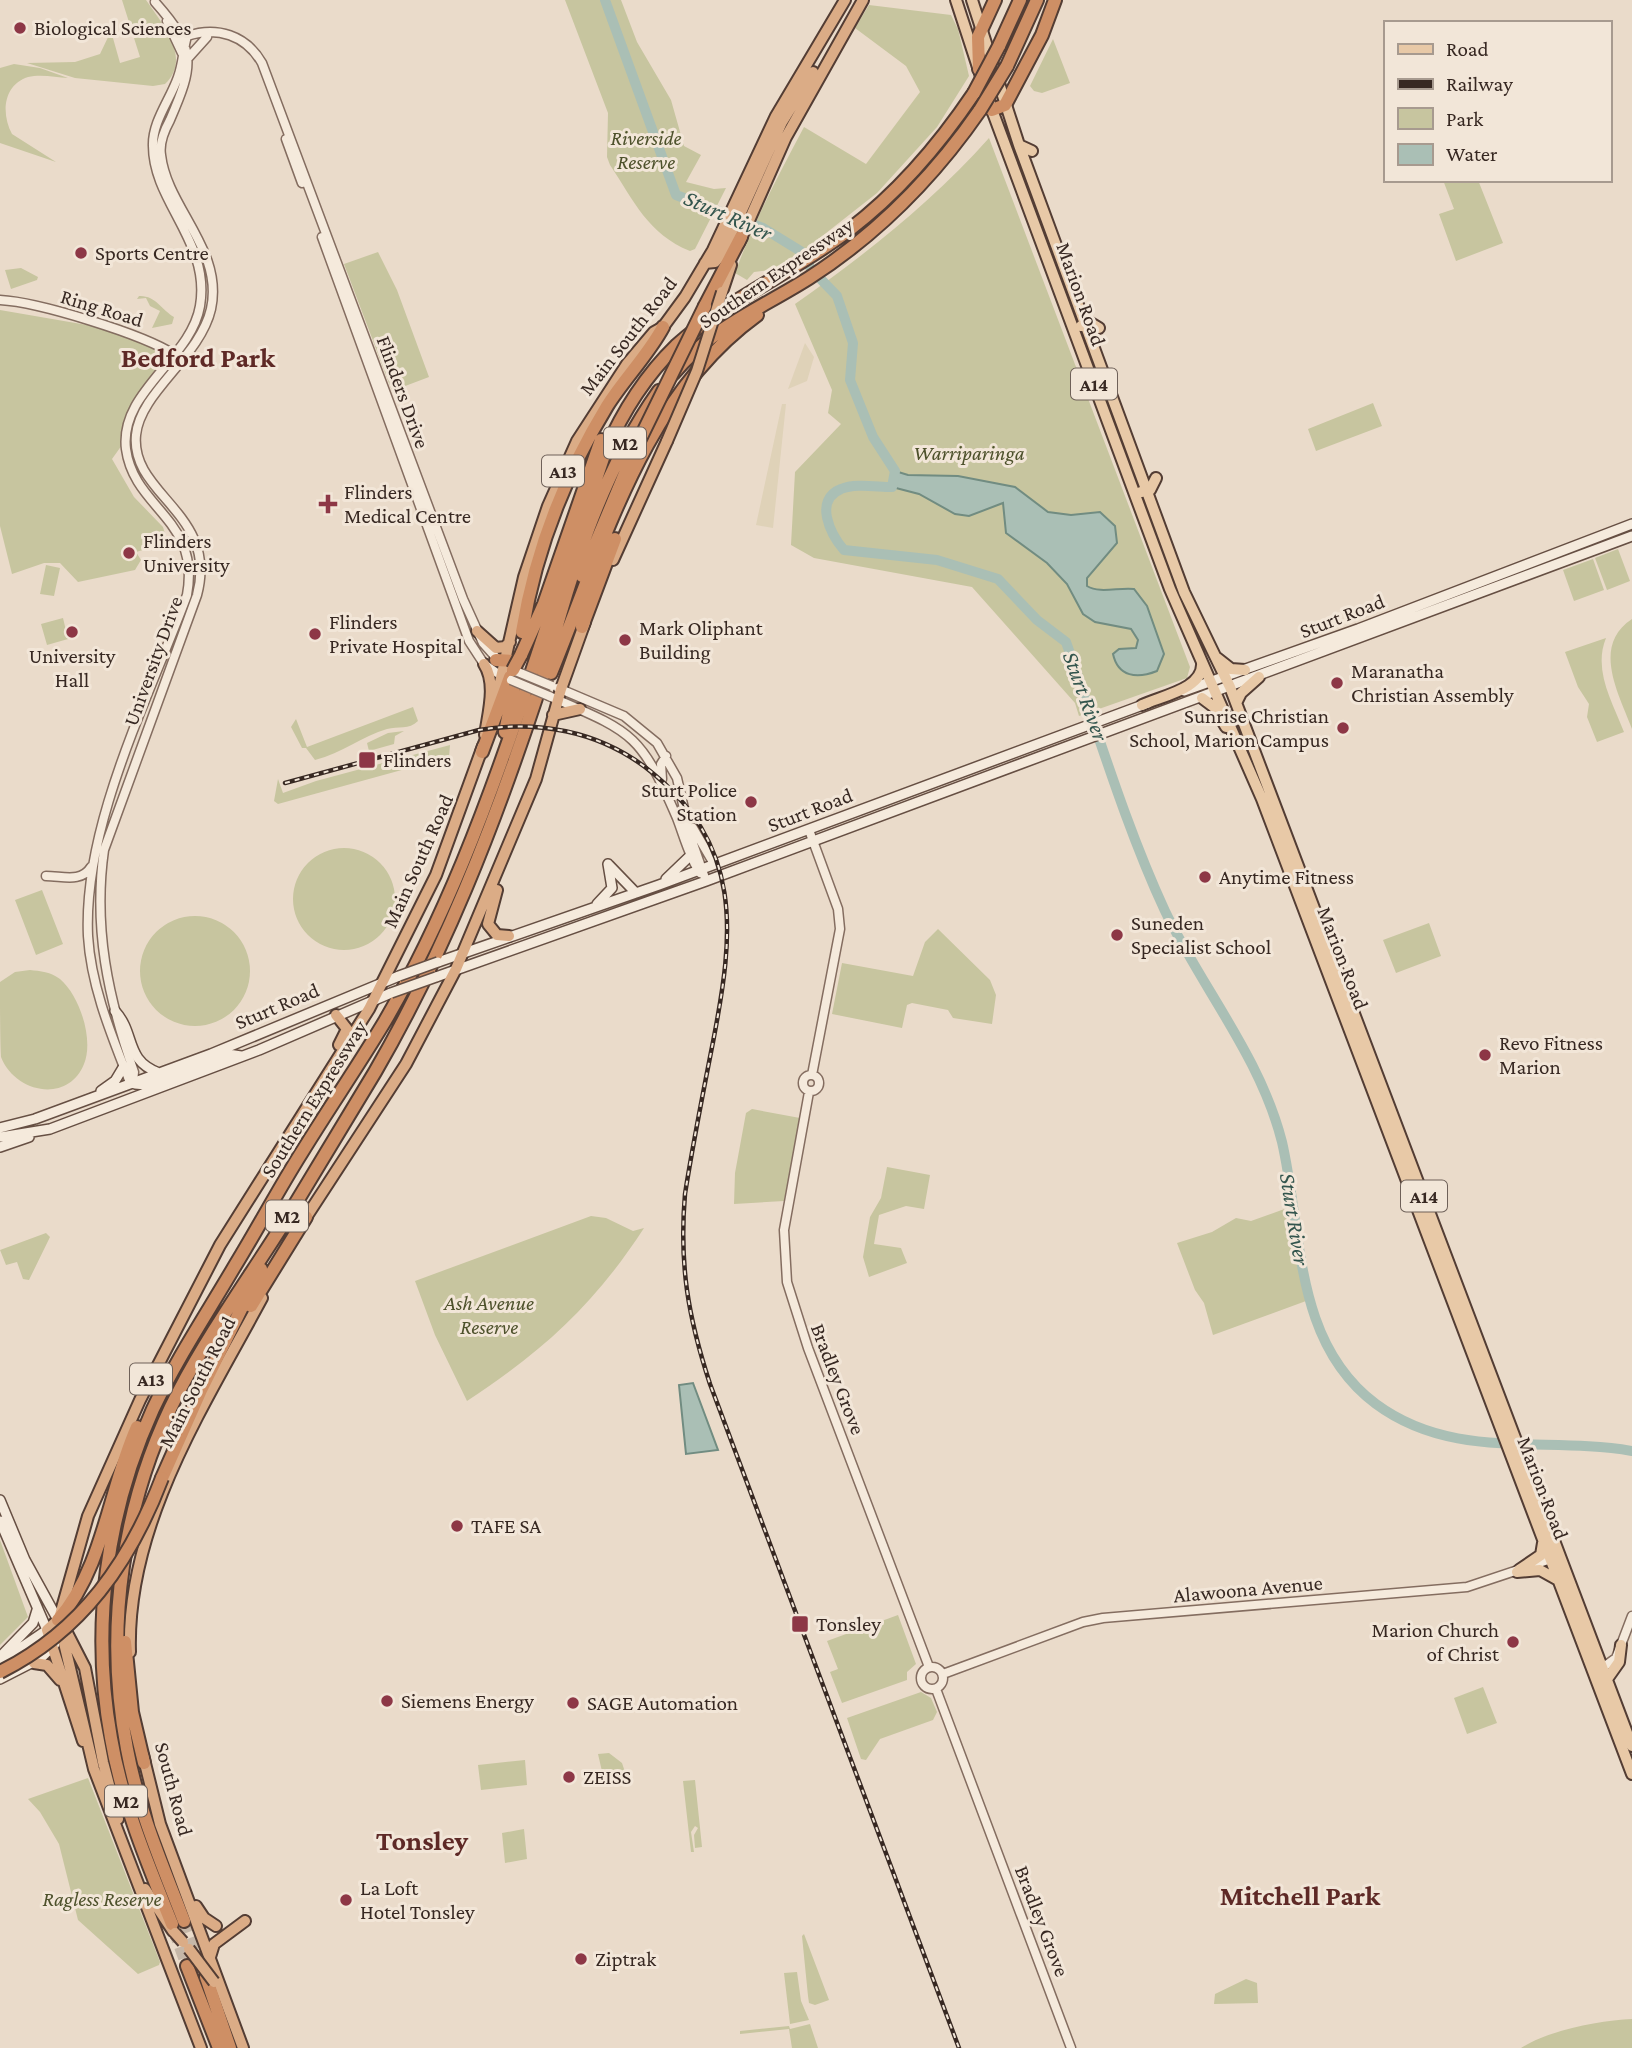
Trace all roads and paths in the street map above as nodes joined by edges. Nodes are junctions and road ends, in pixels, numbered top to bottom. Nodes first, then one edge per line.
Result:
1 (845, 0) edge
2 (863, 0) edge
3 (956, 0) edge
4 (972, 0) edge
5 (984, 0) edge
6 (992, 0) edge
7 (1020, 0) edge
8 (1037, 0) edge
9 (1055, 0) edge
10 (155, 1) edge
11 (172, 25) junction
12 (981, 30) junction
13 (196, 33) junction
14 (207, 37) junction
15 (185, 41) junction
16 (835, 46) junction
17 (185, 55) junction
18 (979, 69) junction
19 (172, 90) junction
20 (178, 102) junction
21 (1005, 105) junction
22 (986, 110) junction
23 (779, 119) junction
24 (786, 136) junction
25 (1019, 145) junction
26 (1032, 151) dead end
27 (1011, 161) junction
28 (748, 197) junction
29 (733, 231) junction
30 (805, 280) junction
31 (1055, 281) junction
32 (1070, 284) junction
33 (0, 300) edge
34 (752, 319) junction
35 (206, 323) junction
36 (1085, 323) junction
37 (663, 327) junction
38 (1099, 328) dead end
39 (184, 342) junction
40 (160, 345) junction
41 (677, 345) junction
42 (1080, 348) junction
43 (175, 355) junction
44 (176, 370) junction
45 (158, 376) junction
46 (1120, 414) junction
47 (1111, 430) junction
48 (1156, 478) dead end
49 (1132, 488) junction
50 (1147, 492) junction
51 (1632, 524) edge
52 (1632, 536) edge
53 (582, 627) junction
54 (472, 633) junction
55 (1360, 633) junction
56 (527, 634) junction
57 (510, 640) junction
58 (1214, 656) junction
59 (1202, 661) junction
60 (1245, 670) junction
61 (1259, 677) junction
62 (524, 678) junction
63 (1227, 682) junction
64 (1214, 687) junction
65 (1202, 698) junction
66 (1236, 703) junction
67 (1142, 705) junction
68 (580, 709) junction
69 (554, 715) junction
70 (635, 723) junction
71 (629, 735) junction
72 (482, 752) junction
73 (666, 756) junction
74 (1244, 756) junction
75 (651, 760) junction
76 (663, 787) junction
77 (685, 809) junction
78 (809, 830) junction
79 (813, 841) junction
80 (691, 855) junction
81 (502, 860) junction
82 (1297, 862) junction
83 (714, 864) junction
84 (92, 865) junction
85 (700, 870) junction
86 (46, 876) dead end
87 (706, 881) junction
88 (659, 885) junction
89 (1295, 885) junction
90 (636, 893) junction
91 (590, 909) junction
92 (509, 936) junction
93 (462, 953) junction
94 (456, 970) junction
95 (383, 982) junction
96 (374, 999) junction
97 (116, 1011) junction
98 (336, 1014) junction
99 (243, 1056) junction
100 (124, 1066) junction
101 (159, 1073) junction
102 (328, 1077) junction
103 (133, 1083) junction
104 (91, 1098) junction
105 (116, 1102) junction
106 (0, 1128) edge
107 (50, 1129) junction
108 (0, 1137) edge
109 (0, 1147) edge
110 (264, 1217) junction
111 (306, 1217) junction
112 (284, 1221) junction
113 (201, 1390) junction
114 (1518, 1463) junction
115 (0, 1500) edge
116 (0, 1521) edge
117 (148, 1530) joint
118 (1543, 1543) junction
119 (1555, 1558) junction
120 (122, 1572) junction
121 (1517, 1572) junction
122 (1558, 1580) junction
123 (36, 1606) junction
124 (1632, 1616) edge
125 (59, 1621) junction
126 (45, 1625) junction
127 (1621, 1645) junction
128 (54, 1646) junction
129 (0, 1657) edge
130 (0, 1662) edge
131 (34, 1663) junction
132 (929, 1667) junction
133 (1599, 1670) junction
134 (0, 1672) edge
135 (943, 1674) junction
136 (0, 1679) edge
137 (936, 1689) junction
138 (67, 1691) junction
139 (1632, 1746) edge
140 (144, 1763) junction
141 (94, 1769) junction
142 (1632, 1774) edge
143 (187, 1896) junction
144 (245, 1921) dead end
145 (216, 1926) dead end
146 (210, 1956) junction
147 (187, 1966) tunnel mouth
148 (210, 1980) junction
149 (232, 2011) junction
150 (201, 2048) edge
151 (219, 2048) edge
152 (230, 2048) edge
153 (243, 2048) edge
154 (1071, 2048) edge

1 - 23 highway, Main South Road / A13
2 - 16 highway, Main South Road / A13
3 - 18 main road, Marion Road / A14
4 - 12 main road, Marion Road / A14
5 - 6 highway
6 - 12 highway
7 - 41 highway, Southern Expressway / M2, bridge
8 - 22 highway, Southern Expressway / M2, bridge
9 - 21 highway
10 - 11 street
11 - 13 street, Flinders Drive
11 - 15 street
11 - 17 street
12 - 18 highway
12 - 21 main road, Marion Road / A14
13 - 15 street
13 - 54 street, Flinders Drive
14 - 15 street, Flinders Drive
14 - 17 street
14 - 54 street, Flinders Drive
15 - 17 street, University Drive
16 - 23 highway
16 - 24 highway, Main South Road / A13
17 - 19 street, University Drive
17 - 20 street, University Drive
18 - 22 main road, Marion Road / A14
19 - 20 street
19 - 39 street, University Drive
20 - 35 street, University Drive
21 - 22 highway
21 - 25 main road, Marion Road / A14
22 - 27 main road, Marion Road / A14
22 - 30 highway, Southern Expressway / M2
23 - 24 highway
23 - 28 highway
23 - 28 highway, Main South Road / A13
24 - 28 highway, Main South Road / A13
25 - 26 main road
25 - 27 main road
25 - 32 main road, Marion Road / A14
27 - 31 main road, Marion Road / A14
28 - 29 highway, Main South Road / A13
28 - 29 highway, Main South Road / A13
29 - 37 highway, Main South Road / A13
29 - 53 highway, Main South Road / A13, bridge
29 - 62 highway, bridge
30 - 34 highway
30 - 62 highway, Southern Expressway / M2
31 - 32 main road
31 - 42 main road, Marion Road / A14
32 - 36 main road, Marion Road / A14
33 - 40 street, Ring Road
34 - 53 highway
34 - 62 highway
35 - 43 street
35 - 44 street, University Drive
36 - 38 main road
36 - 42 main road
36 - 46 main road, Marion Road / A14
37 - 56 highway
37 - 57 highway, Main South Road / A13
39 - 40 street
39 - 43 street, University Drive
40 - 43 street, Ring Road
40 - 45 street
41 - 56 highway
41 - 62 highway, Southern Expressway / M2
42 - 47 main road, Marion Road / A14
43 - 44 street
43 - 45 street, University Drive
44 - 97 street, University Drive
45 - 84 street, University Drive
46 - 47 main road
46 - 50 main road, Marion Road / A14
47 - 49 main road, Marion Road / A14
48 - 50 main road
49 - 50 main road
49 - 59 main road, Marion Road / A14
50 - 58 main road, Marion Road / A14
51 - 55 main road, Sturt Road
52 - 55 main road, Sturt Road
53 - 62 highway, Main South Road / A13
54 - 57 highway
54 - 62 street, Flinders Drive
55 - 60 main road, Sturt Road
55 - 61 main road, Sturt Road
56 - 62 highway
57 - 62 highway, Main South Road / A13
58 - 60 main road
58 - 63 main road, Marion Road / A14
59 - 64 main road, Marion Road / A14
59 - 67 main road
60 - 63 main road, Sturt Road
61 - 63 main road, Sturt Road
61 - 66 main road
62 - 68 street
62 - 69 highway, Main South Road / A13
62 - 70 street
62 - 72 highway
62 - 72 highway, Main South Road
62 - 110 highway, Southern Expressway / M2
62 - 112 highway, Southern Expressway / M2
63 - 64 main road, Sturt Road
63 - 66 main road, Marion Road / A14
64 - 65 main road, Sturt Road
64 - 67 main road, Sturt Road
64 - 74 main road, Marion Road / A14
65 - 74 main road
65 - 79 main road, Sturt Road
66 - 82 main road, Marion Road / A14
67 - 78 main road, Sturt Road
68 - 69 highway
68 - 71 street
69 - 81 highway, Main South Road / A13
70 - 71 street
70 - 73 street
71 - 75 street
72 - 95 highway, Main South Road / A13
73 - 75 street
73 - 76 street
73 - 77 street
74 - 89 main road, Marion Road / A14
75 - 76 street
76 - 80 street
77 - 83 street
77 - 85 street
78 - 79 street
78 - 83 main road, Sturt Road
79 - 87 main road, Sturt Road
79 - 132 street, Bradley Grove
80 - 85 street
80 - 88 main road
81 - 92 highway
81 - 93 highway, Main South Road / A13
82 - 89 main road
82 - 114 main road, Marion Road / A14
83 - 85 main road, Sturt Road
84 - 86 street
84 - 100 street, University Drive
85 - 87 street
85 - 88 main road, Sturt Road
87 - 94 main road, Sturt Road
88 - 90 main road, Sturt Road
89 - 114 main road, Marion Road / A14
90 - 91 main road, Sturt Road
90 - 91 main road
91 - 92 main road, Sturt Road
92 - 93 main road, Sturt Road
93 - 94 highway, Main South Road / A13
93 - 95 main road, Sturt Road, bridge
94 - 96 main road, Sturt Road, bridge
94 - 111 highway, Main South Road / A13
95 - 96 highway, Main South Road / A13
95 - 101 main road, Sturt Road
96 - 98 main road, Sturt Road
96 - 102 highway, Main South Road / A13
97 - 101 main road
97 - 103 street, University Drive
98 - 99 main road, Sturt Road
98 - 102 highway
99 - 103 main road
99 - 105 main road, Sturt Road
100 - 103 street, University Drive
100 - 104 main road
101 - 103 main road, Sturt Road
102 - 125 highway, Main South Road / A13
103 - 104 main road, Sturt Road
103 - 105 main road
104 - 106 main road, Sturt Road
105 - 107 main road, Sturt Road
107 - 108 main road, Sturt Road
107 - 109 main road
110 - 120 highway, Southern Expressway / M2
110 - 125 highway
111 - 113 highway
111 - 117 highway, Main South Road / A13
112 - 113 highway
112 - 120 highway, Southern Expressway / M2
113 - 134 highway, bridge
114 - 118 main road, Marion Road / A14
114 - 119 main road, Marion Road / A14
115 - 125 main road
116 - 123 main road
117 - 140 highway, South Road / A13
118 - 119 main road, Marion Road / A14
118 - 121 main road
119 - 121 street, Alawoona Avenue
119 - 122 main road, Marion Road / A14
119 - 133 main road, Marion Road / A14
120 - 140 highway
121 - 122 main road
121 - 135 street, Alawoona Avenue
122 - 133 main road, Marion Road / A14
123 - 126 main road
123 - 129 main road
124 - 127 street
125 - 126 highway
125 - 128 main road
125 - 141 highway, A13
125 - 148 highway, bridge
126 - 128 highway
126 - 130 main road
127 - 133 street
127 - 133 main road
128 - 131 main road
128 - 138 highway
131 - 136 main road
131 - 138 highway
132 - 135 street
132 - 137 street
133 - 139 main road, Marion Road / A14
133 - 142 main road, Marion Road / A14
135 - 137 street
137 - 154 street, Bradley Grove
138 - 141 highway
140 - 143 highway, South Road / A13
141 - 150 highway, A13
143 - 145 highway
143 - 146 highway, South Road / A13
144 - 146 highway
146 - 149 highway, South Road / A13
147 - 151 highway
148 - 149 highway
148 - 152 highway
149 - 153 highway, South Road / A13

